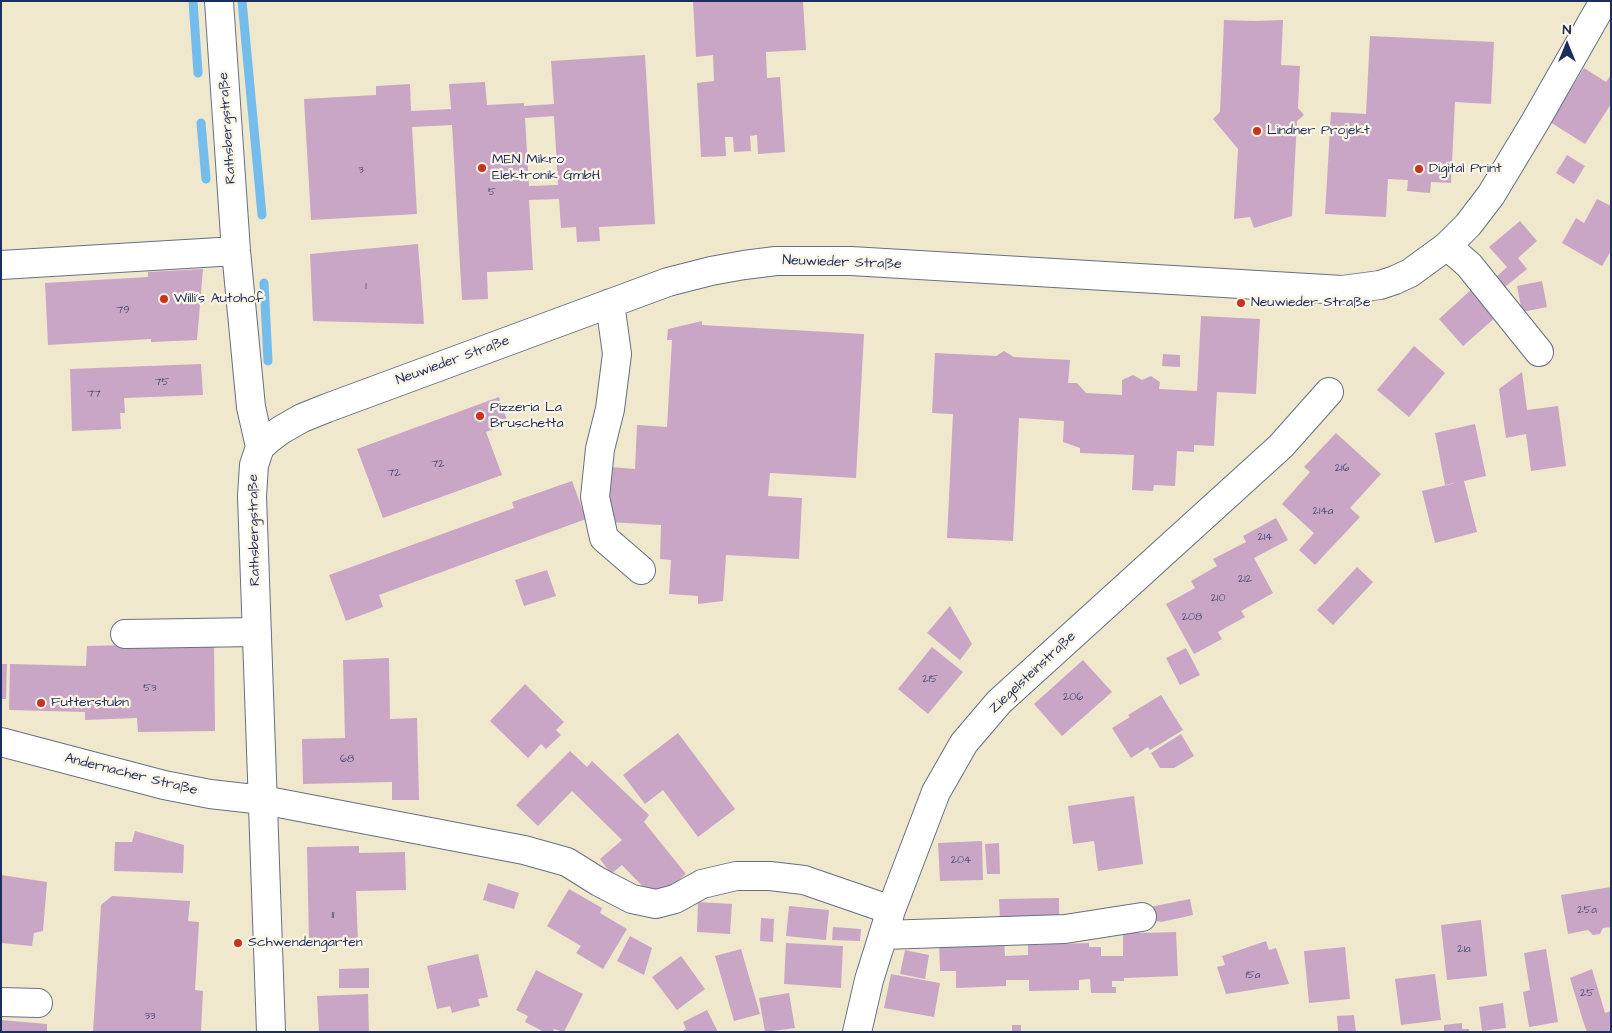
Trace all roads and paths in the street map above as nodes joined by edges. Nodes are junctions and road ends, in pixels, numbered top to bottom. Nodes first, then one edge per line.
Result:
1 (218, 1) edge
2 (1604, 1) edge
3 (1447, 246) junction
4 (236, 252) junction
5 (1, 265) edge
6 (610, 303) junction
7 (1539, 352) dead end
8 (1329, 392) dead end
9 (260, 447) junction
10 (641, 570) dead end
11 (257, 632) junction
12 (125, 634) dead end
13 (1, 742) edge
14 (263, 800) junction
15 (891, 910) junction
16 (1142, 917) dead end
17 (883, 936) junction
18 (1, 1002) edge
19 (38, 1004) dead end
20 (271, 1032) edge
21 (857, 1032) edge

1 - 4 street, Rathsbergstraße
2 - 3 street
3 - 6 street, Neuwieder Straße
3 - 7 street
4 - 5 street
4 - 9 street, Rathsbergstraße
6 - 9 street, Neuwieder Straße
6 - 10 street
8 - 15 street, Ziegelsteinstraße
9 - 11 street, Rathsbergstraße
11 - 12 street
11 - 14 street, Rathsbergstraße
13 - 14 street, Andernacher Straße
14 - 15 street
14 - 20 street, Rathsbergstraße
15 - 17 street, Ziegelsteinstraße
16 - 17 street
17 - 21 street, Ziegelsteinstraße
18 - 19 street

